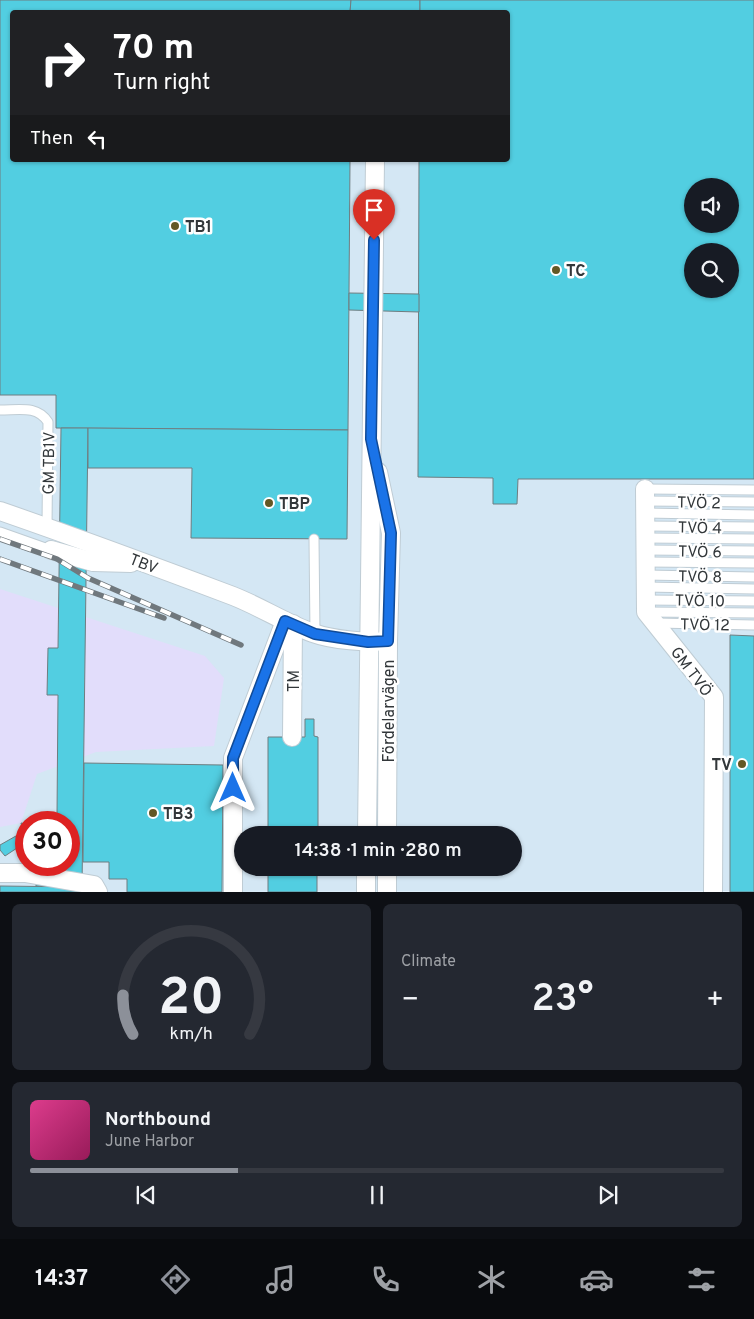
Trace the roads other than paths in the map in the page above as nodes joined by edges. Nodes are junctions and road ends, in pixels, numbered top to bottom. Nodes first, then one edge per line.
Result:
1 (374, 162) edge
2 (0, 410) edge
3 (371, 439) junction
4 (754, 490) edge
5 (754, 502) edge
6 (0, 511) edge
7 (754, 515) edge
8 (47, 527) junction
9 (754, 527) edge
10 (0, 532) edge
11 (314, 539) dead end
12 (754, 539) edge
13 (52, 550) joint
14 (754, 551) edge
15 (646, 556) junction
16 (754, 562) edge
17 (161, 569) junction
18 (754, 577) edge
19 (754, 589) edge
20 (754, 601) edge
21 (754, 613) edge
22 (289, 623) junction
23 (754, 625) edge
24 (315, 634) junction
25 (388, 641) junction
26 (368, 642) junction
27 (292, 737) dead end
28 (367, 826) edge
29 (388, 826) edge
30 (0, 873) edge
31 (366, 876) edge
32 (387, 876) edge
33 (98, 892) edge
34 (233, 892) edge
35 (366, 892) edge
36 (387, 892) edge
37 (713, 892) edge

1 - 3 street, Fördelarvägen
2 - 8 lane, GM TB1V
3 - 25 street, Fördelarvägen
3 - 26 street, Fördelarvägen
4 - 15 lane
5 - 15 lane, TVÖ 2
6 - 8 street, TBV
7 - 15 lane
8 - 17 street, TBV
9 - 15 lane, TVÖ 4
10 - 13 lane
11 - 24 lane
12 - 15 lane
13 - 17 street
14 - 15 lane, TVÖ 6
15 - 16 lane
15 - 18 lane, TVÖ 8
15 - 19 lane
15 - 20 lane, TVÖ 10
15 - 21 lane
15 - 23 lane, TVÖ 12
15 - 37 street, GM TVÖ
17 - 22 street, TBV
22 - 24 street, TBV
22 - 27 street, TM
22 - 34 street
24 - 26 street, TBV
25 - 26 street, TBV
25 - 29 street, Fördelarvägen
26 - 28 street, Fördelarvägen
30 - 33 street
31 - 35 street
32 - 36 street

